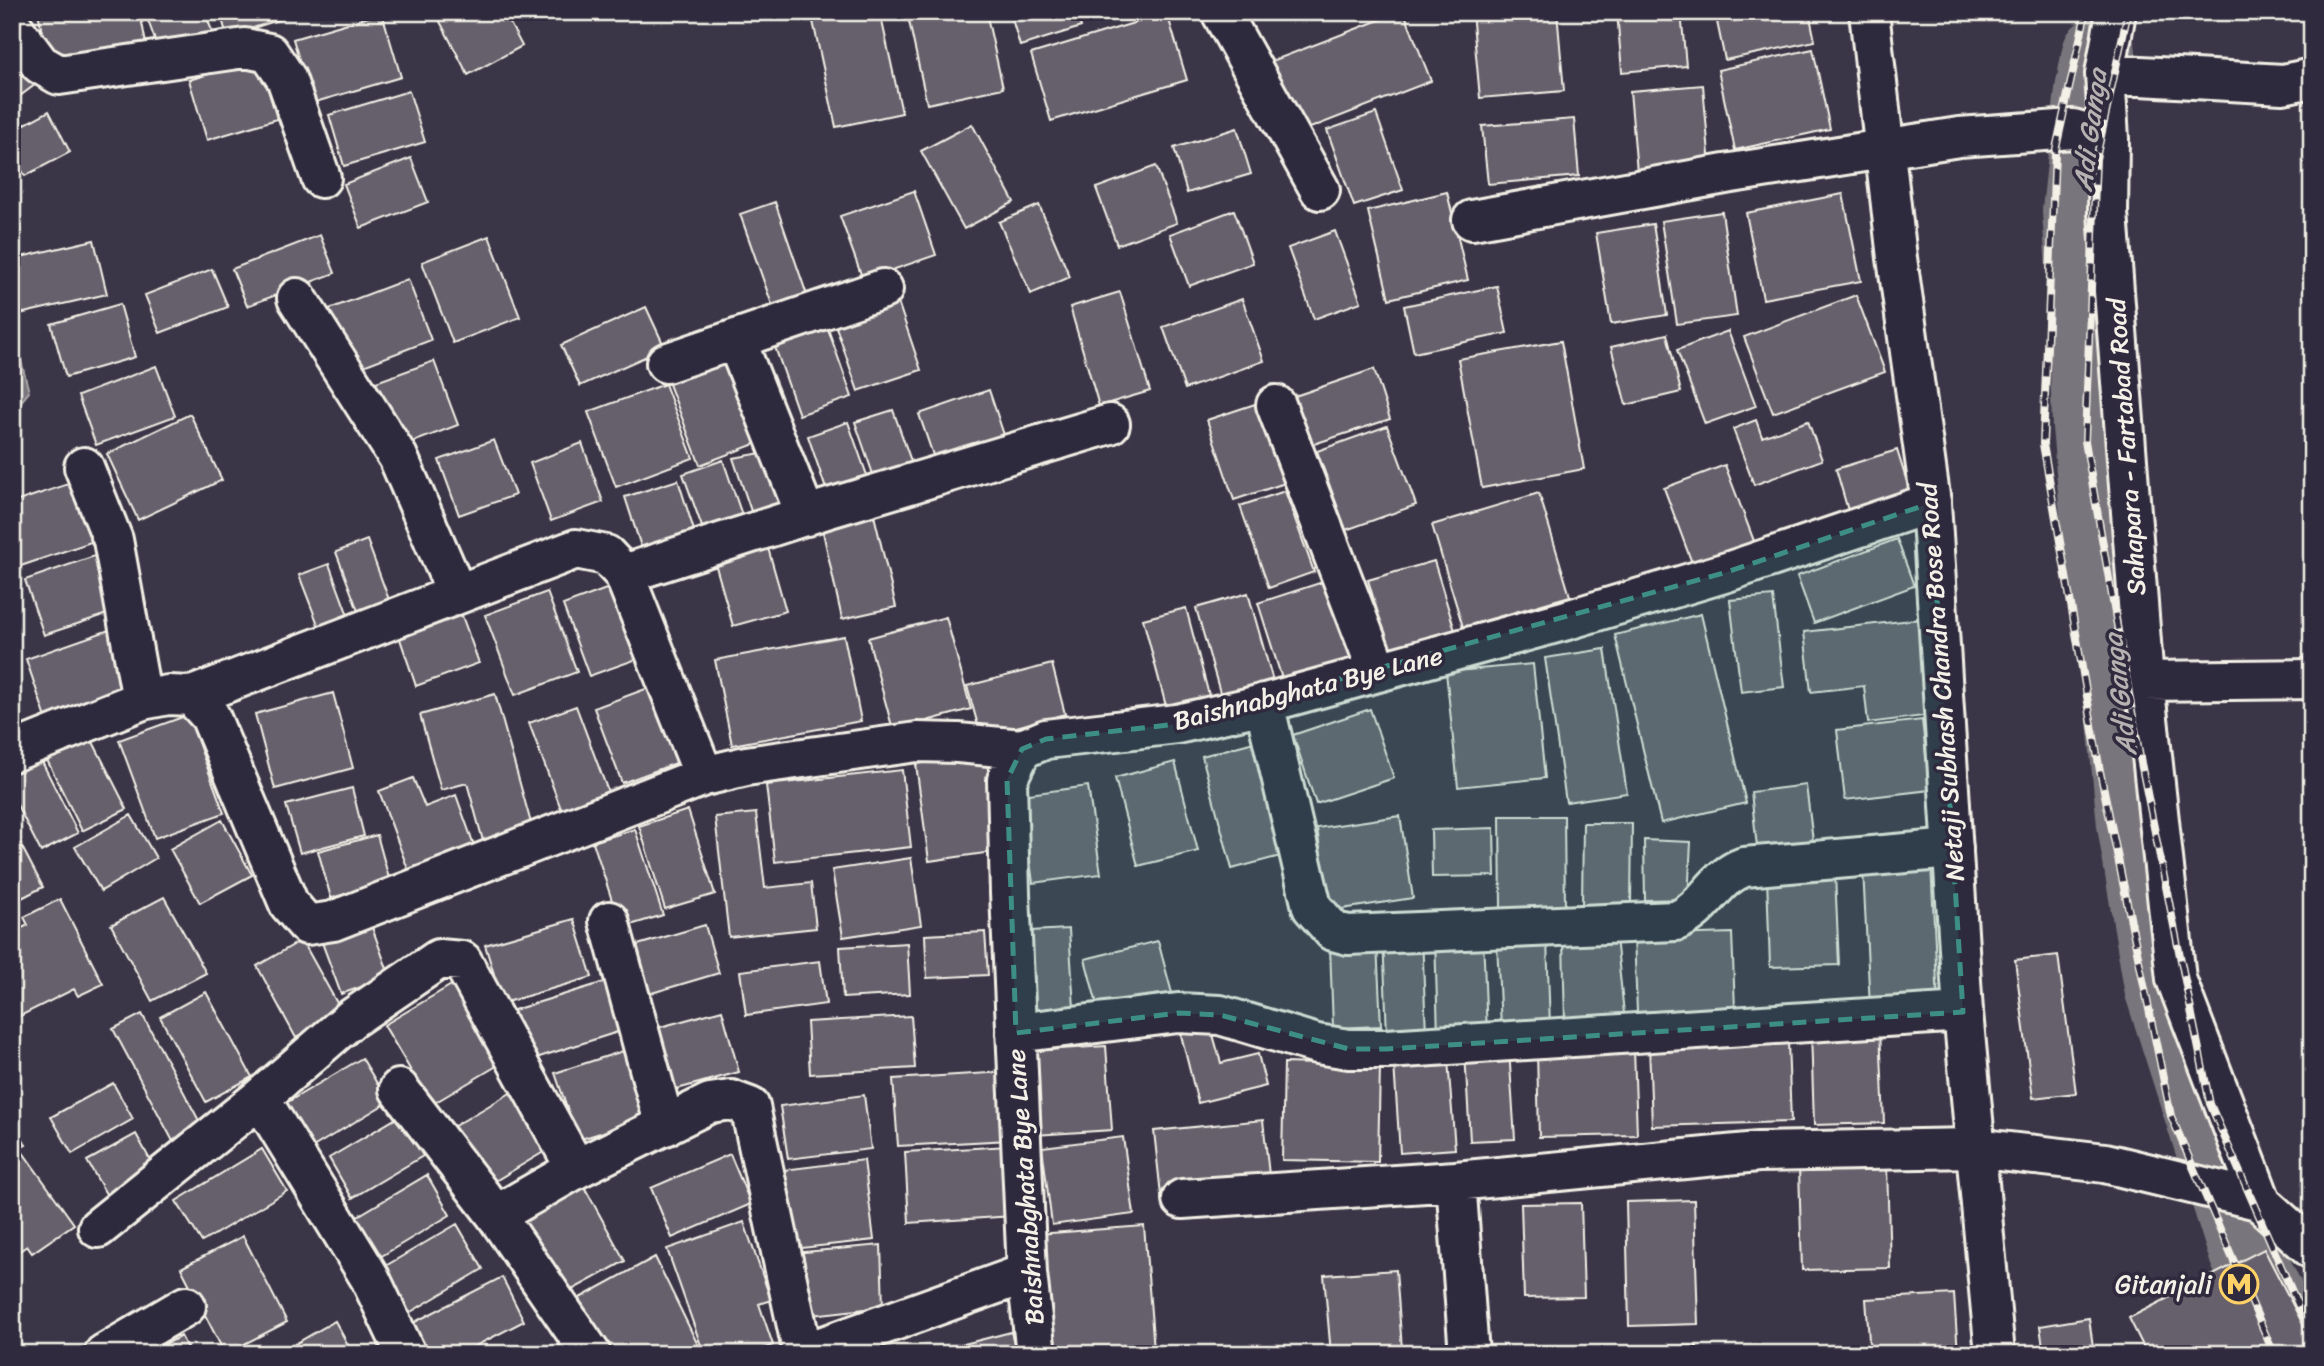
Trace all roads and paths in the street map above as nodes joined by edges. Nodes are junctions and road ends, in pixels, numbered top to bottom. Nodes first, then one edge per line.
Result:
1 (1221, 12) edge
2 (1869, 12) edge
3 (2116, 12) edge
4 (12, 26) edge
5 (2105, 74) junction
6 (2312, 78) edge
7 (2109, 139) junction
8 (1883, 147) junction
9 (321, 178) dead end
10 (1320, 190) dead end
11 (1472, 220) dead end
12 (883, 289) dead end
13 (298, 298) dead end
14 (736, 340) junction
15 (666, 363) dead end
16 (1276, 405) dead end
17 (1110, 424) dead end
18 (84, 467) dead end
19 (1931, 503) junction
20 (806, 516) junction
21 (624, 574) junction
22 (457, 594) junction
23 (1378, 672) junction
24 (2312, 679) edge
25 (2144, 681) junction
26 (192, 696) junction
27 (142, 700) junction
28 (1264, 703) junction
29 (1022, 750) junction
30 (12, 752) edge
31 (704, 776) junction
32 (1953, 849) junction
33 (609, 921) dead end
34 (1963, 1012) junction
35 (1016, 1033) junction
36 (399, 1089) dead end
37 (260, 1098) junction
38 (665, 1126) junction
39 (1974, 1148) junction
40 (576, 1169) junction
41 (1456, 1181) junction
42 (1182, 1199) dead end
43 (2256, 1200) junction
44 (496, 1215) junction
45 (98, 1228) dead end
46 (2312, 1248) edge
47 (1027, 1273) junction
48 (186, 1306) dead end
49 (104, 1354) edge
50 (406, 1354) edge
51 (591, 1354) edge
52 (802, 1354) edge
53 (1036, 1354) edge
54 (1469, 1354) edge
55 (1995, 1354) edge

1 - 10 street
2 - 8 street, Netaji Subhash Chandra Bose Road
3 - 5 street, Sahapara - Fartabad Road
4 - 9 street
5 - 6 street
5 - 7 street, Sahapara - Fartabad Road
7 - 8 street
7 - 25 street, Sahapara - Fartabad Road
8 - 11 street
8 - 19 street, Netaji Subhash Chandra Bose Road
12 - 14 street
13 - 22 street
14 - 15 street
14 - 20 street
16 - 23 street
17 - 20 street
18 - 27 street
19 - 23 street, Baishnabghata Bye Lane
19 - 32 street, Netaji Subhash Chandra Bose Road
20 - 21 street
21 - 22 street
21 - 31 street
22 - 26 street
23 - 28 street, Baishnabghata Bye Lane
24 - 25 street
25 - 43 street, Sahapara - Fartabad Road
26 - 27 street
26 - 31 street
27 - 30 street
28 - 29 street, Baishnabghata Bye Lane
28 - 32 street
29 - 31 street
29 - 35 street, Baishnabghata Bye Lane
32 - 34 street, Netaji Subhash Chandra Bose Road
33 - 38 street
34 - 35 street
34 - 39 street, Netaji Subhash Chandra Bose Road
35 - 47 street, Baishnabghata Bye Lane
36 - 44 street
37 - 40 street
37 - 45 street
37 - 50 street
38 - 40 street
38 - 52 street
39 - 41 street
39 - 43 street
39 - 55 street, Netaji Subhash Chandra Bose Road
40 - 44 street
41 - 42 street
41 - 54 street
43 - 46 street, Sahapara - Fartabad Road
44 - 51 street
47 - 52 street
47 - 53 street, Baishnabghata Bye Lane
48 - 49 street

